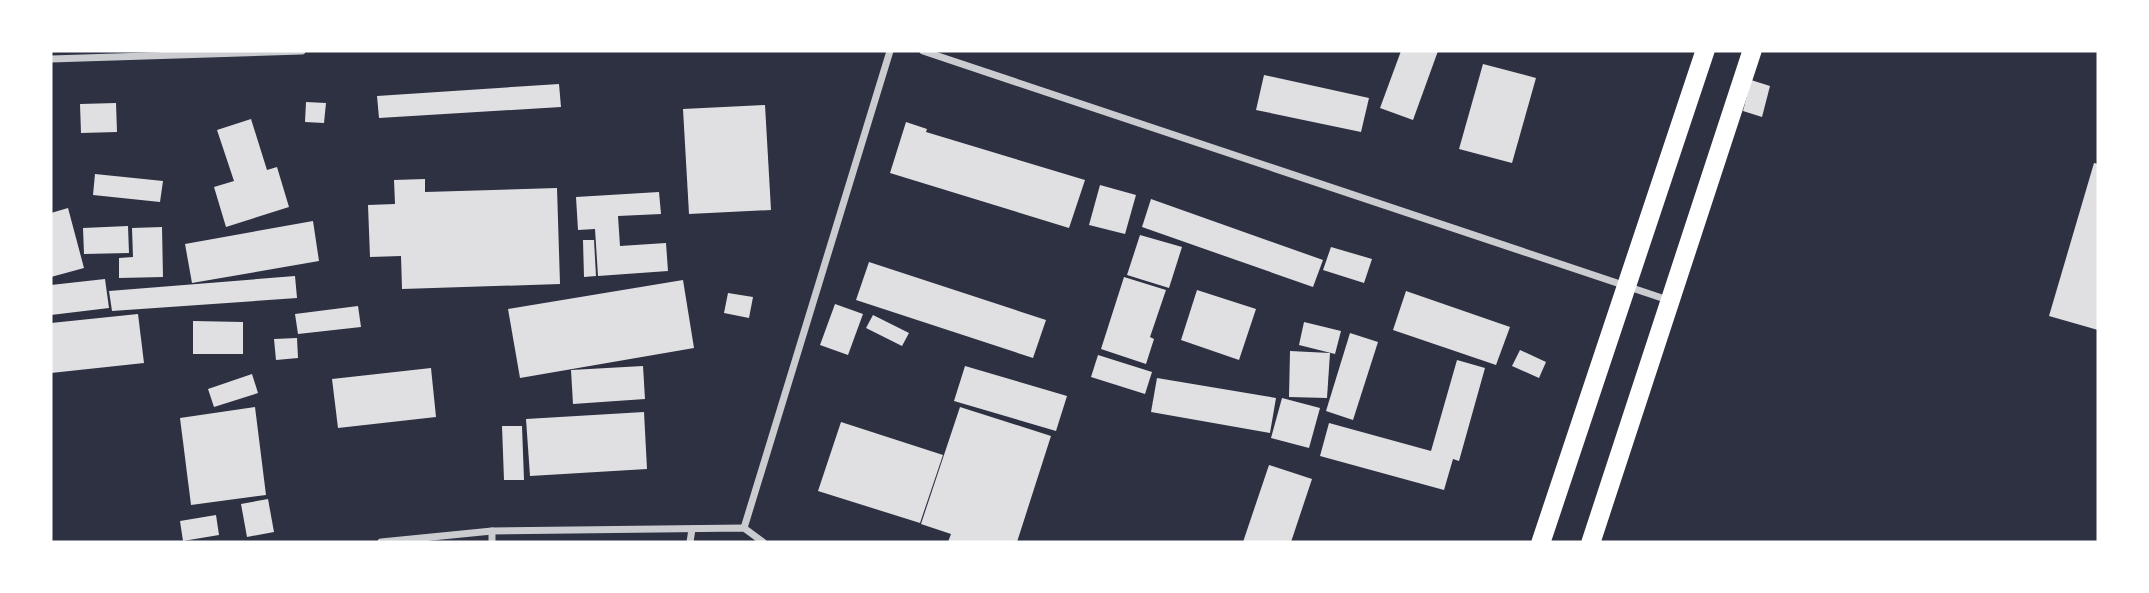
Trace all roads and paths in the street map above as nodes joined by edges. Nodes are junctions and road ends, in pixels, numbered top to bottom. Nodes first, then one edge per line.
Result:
1 (302, 51) edge
2 (890, 51) edge
3 (923, 51) edge
4 (1704, 51) edge
5 (1752, 51) edge
6 (51, 59) edge
7 (1626, 286) junction
8 (1668, 300) junction
9 (744, 528) junction
10 (692, 529) junction
11 (492, 531) junction
12 (381, 542) edge
13 (492, 542) edge
14 (690, 542) edge
15 (763, 542) edge
16 (1541, 542) edge
17 (1591, 542) edge

1 - 6 street
2 - 9 street
3 - 7 street
4 - 7 highway
5 - 8 highway
7 - 8 street
7 - 16 highway
8 - 17 highway
9 - 10 street
9 - 15 street
10 - 11 street
10 - 14 street
11 - 12 street
11 - 13 street

